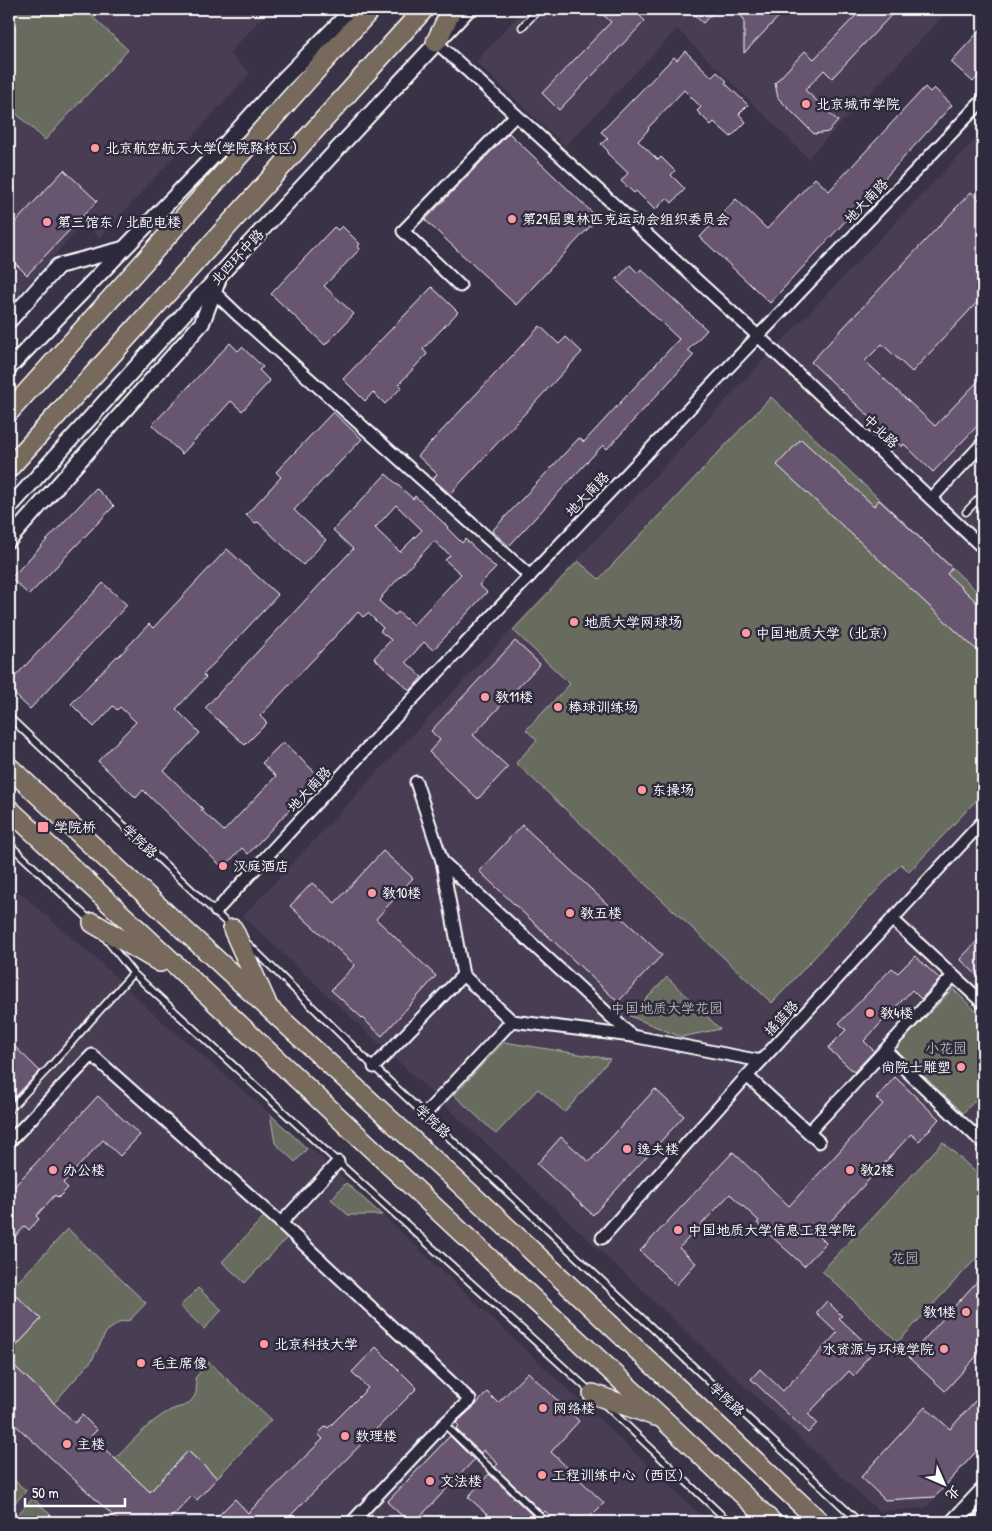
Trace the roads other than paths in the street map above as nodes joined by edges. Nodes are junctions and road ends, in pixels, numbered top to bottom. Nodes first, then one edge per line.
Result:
1 (371, 9) edge
2 (424, 9) edge
3 (452, 9) edge
4 (468, 9) edge
5 (535, 10) edge
6 (352, 12) edge
7 (522, 27) dead end
8 (436, 42) junction
9 (983, 100) edge
10 (516, 115) junction
11 (124, 249) junction
12 (221, 274) junction
13 (460, 286) dead end
14 (214, 292) junction
15 (9, 320) edge
16 (758, 336) junction
17 (9, 368) edge
18 (9, 412) edge
19 (983, 442) edge
20 (9, 468) edge
21 (983, 494) edge
22 (931, 498) junction
23 (9, 508) edge
24 (966, 512) dead end
25 (9, 540) edge
26 (983, 548) edge
27 (530, 576) junction
28 (9, 717) edge
29 (9, 767) edge
30 (416, 782) dead end
31 (9, 809) edge
32 (983, 822) edge
33 (9, 844) edge
34 (442, 861) junction
35 (216, 912) junction
36 (893, 920) junction
37 (93, 923) junction
38 (233, 929) junction
39 (133, 973) junction
40 (463, 975) junction
41 (953, 976) junction
42 (189, 979) junction
43 (983, 1003) edge
44 (270, 1010) junction
45 (512, 1021) junction
46 (632, 1036) junction
47 (885, 1050) junction
48 (761, 1061) junction
49 (374, 1067) junction
50 (747, 1076) junction
51 (9, 1110) edge
52 (425, 1114) junction
53 (809, 1132) junction
54 (9, 1142) edge
55 (819, 1142) dead end
56 (983, 1143) edge
57 (338, 1162) junction
58 (281, 1223) junction
59 (602, 1238) dead end
60 (593, 1394) junction
61 (663, 1419) junction
62 (444, 1424) junction
63 (983, 1491) edge
64 (352, 1522) edge
65 (546, 1522) edge
66 (729, 1522) edge
67 (772, 1522) edge
68 (820, 1522) edge
69 (859, 1522) edge
70 (954, 1522) edge

1 - 18 main road
2 - 20 main road, 北四环中路
3 - 8 main road
4 - 8 street, 北四环中路
5 - 7 lane
6 - 11 street
8 - 10 street, 中北路
8 - 12 street, 北四环中路
9 - 16 street, 地大南路
10 - 13 street
10 - 16 street, 中北路
11 - 15 street
11 - 17 street
12 - 14 street
12 - 23 street, 北四环中路
14 - 25 street
14 - 27 street
16 - 22 street, 中北路
16 - 27 street, 地大南路
19 - 22 street
21 - 24 lane
22 - 26 street, 中北路
27 - 35 street, 地大南路
28 - 35 lane, 学院路
29 - 44 main road, 学院路
30 - 34 street
31 - 42 main road
32 - 36 street, 摇篮路
33 - 37 lane
34 - 40 street
34 - 46 street
35 - 38 lane, 学院路
36 - 41 street
36 - 48 street, 摇篮路
37 - 39 lane
37 - 42 main road
38 - 44 main road
38 - 49 lane, 学院路
39 - 51 lane
39 - 57 lane
40 - 45 street
40 - 49 street
41 - 43 street
41 - 47 street
42 - 61 main road
44 - 68 main road, 学院路
45 - 46 street
45 - 52 street
46 - 48 street
47 - 53 street
47 - 56 street
48 - 50 street, 摇篮路
49 - 52 lane, 学院路
50 - 53 street
50 - 59 street, 摇篮路
52 - 69 lane, 学院路
53 - 55 street
54 - 58 street
57 - 58 street
57 - 60 lane
58 - 62 street
60 - 61 main road
60 - 66 lane
61 - 67 main road
62 - 64 street
62 - 65 lane
63 - 70 main road

